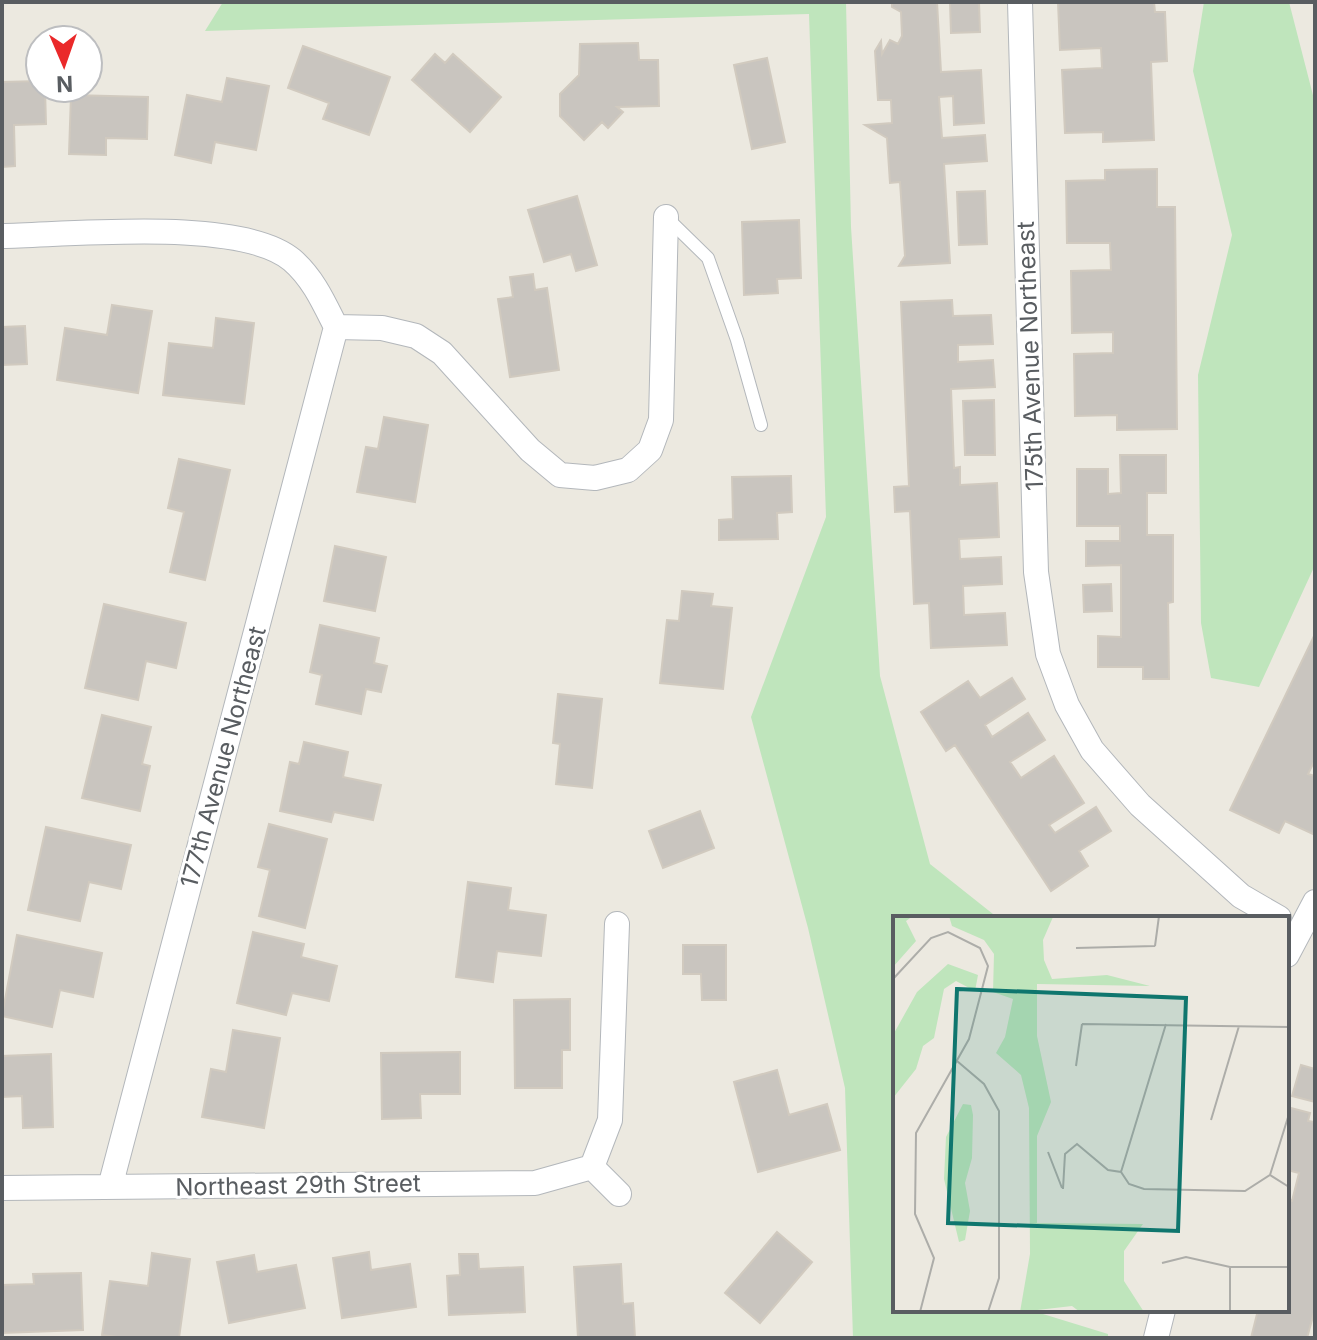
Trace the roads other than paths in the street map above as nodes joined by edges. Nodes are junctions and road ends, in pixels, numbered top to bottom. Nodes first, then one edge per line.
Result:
1 (1020, 2) edge
2 (666, 217) joint
3 (2, 236) edge
4 (336, 327) junction
5 (761, 425) dead end
6 (1315, 902) edge
7 (1275, 916) edge
8 (1289, 923) edge
9 (617, 924) dead end
10 (592, 1167) junction
11 (110, 1187) junction
12 (2, 1188) edge
13 (619, 1194) dead end
14 (1162, 1312) edge
15 (1156, 1338) edge

1 - 7 street, 175th Avenue Northeast
2 - 4 street
2 - 5 lane
3 - 4 street
4 - 11 street, 177th Avenue Northeast
6 - 8 street
9 - 10 street
10 - 11 street, Northeast 29th Street
10 - 13 street
11 - 12 street, Northeast 29th Street
14 - 15 street

